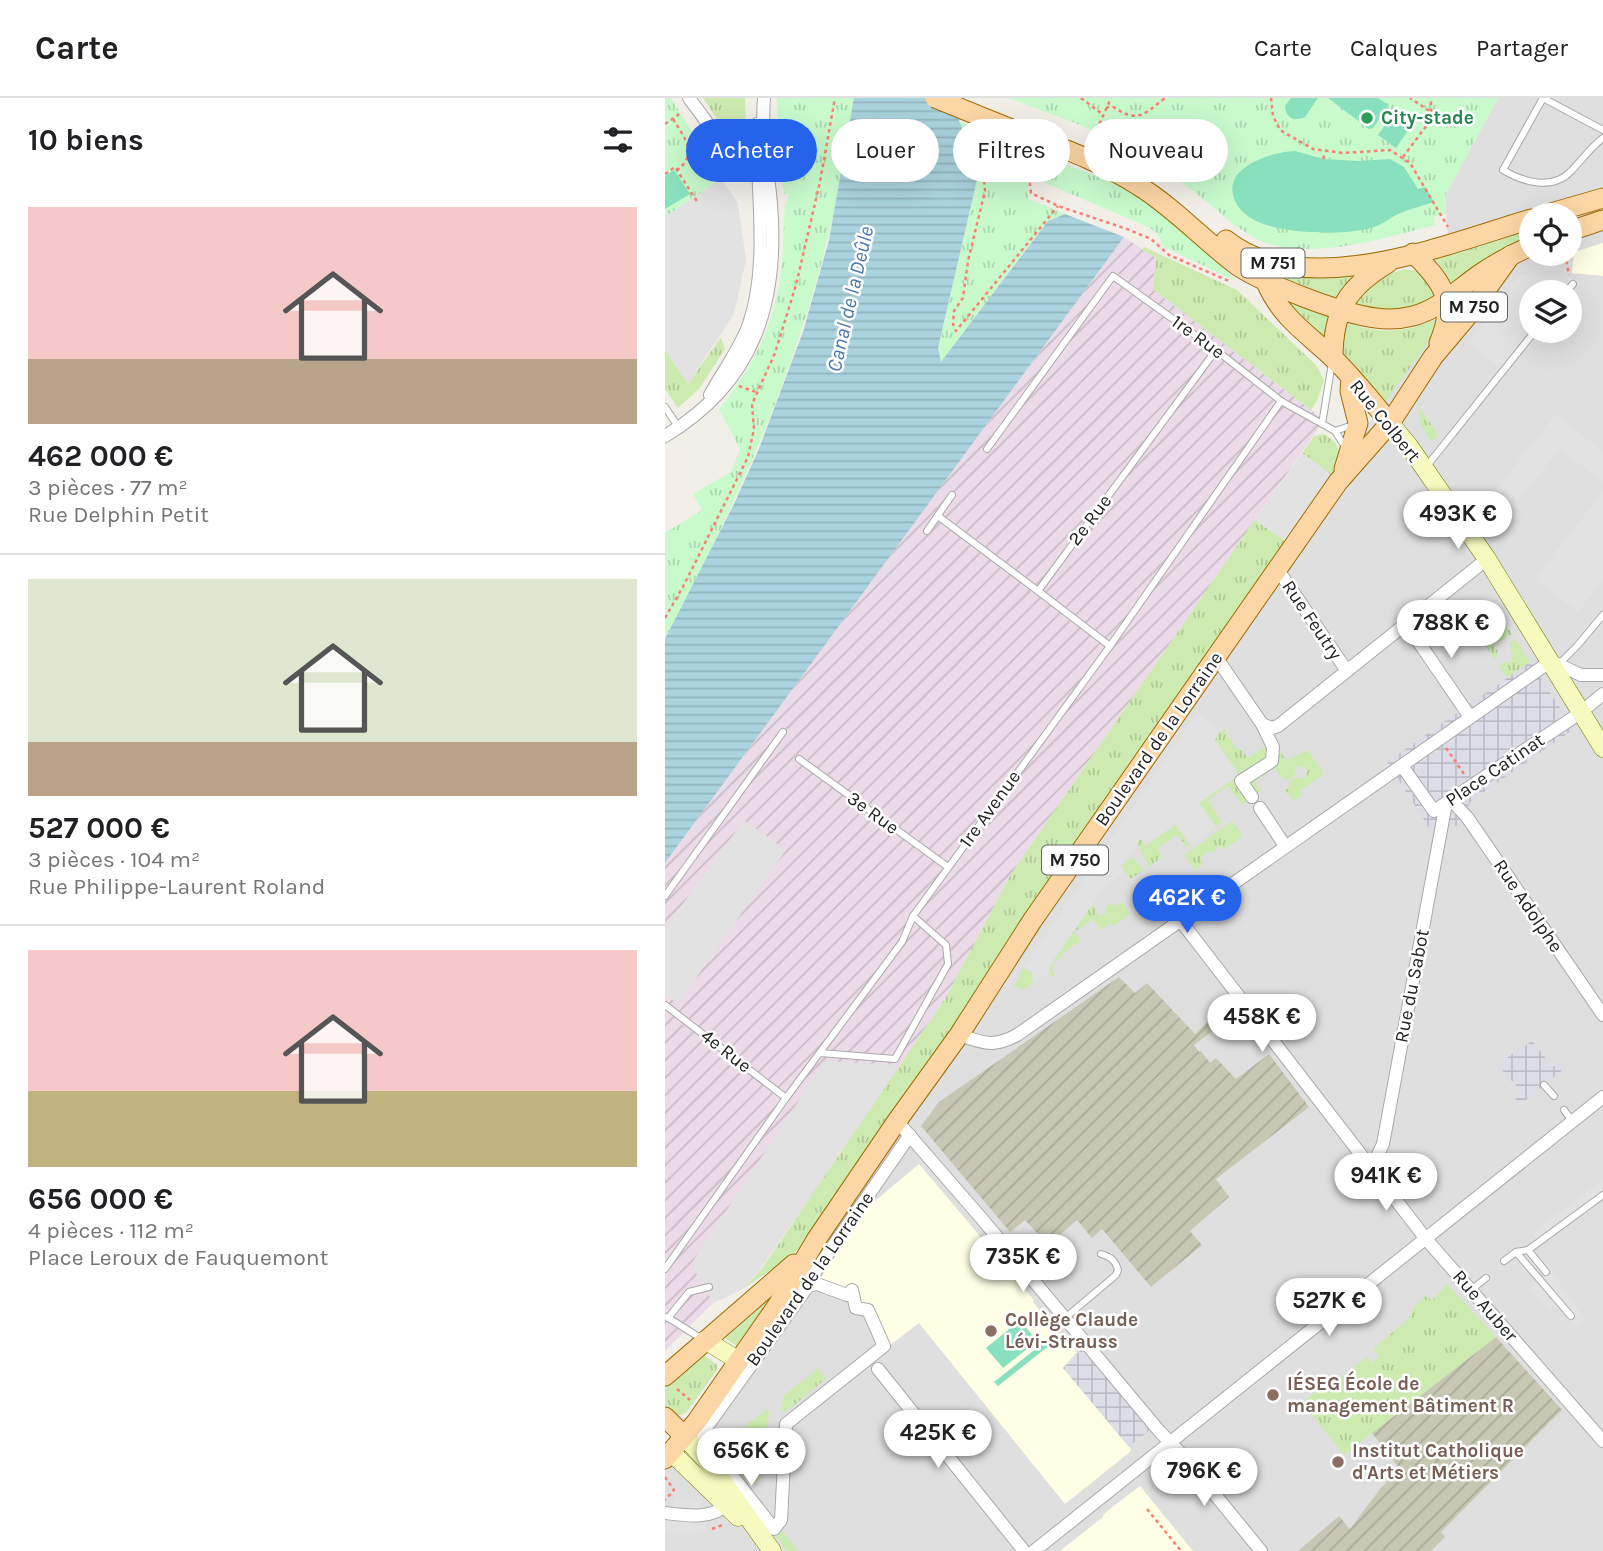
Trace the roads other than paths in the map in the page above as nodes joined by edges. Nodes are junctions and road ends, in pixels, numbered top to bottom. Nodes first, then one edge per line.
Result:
1 (757, 98) edge
2 (764, 98) edge
3 (935, 98) edge
4 (967, 98) edge
5 (1543, 98) edge
6 (692, 101) edge
7 (705, 119) edge
8 (759, 119) edge
9 (763, 119) edge
10 (1002, 119) edge
11 (1003, 119) edge
12 (1603, 130) edge
13 (1603, 138) edge
14 (1070, 140) edge
15 (1070, 153) edge
16 (765, 182) edge
17 (1603, 198) edge
18 (1582, 204) edge
19 (1603, 220) edge
20 (1519, 222) edge
21 (1582, 227) edge
22 (1519, 251) edge
23 (1405, 255) junction
24 (1511, 255) junction
25 (1266, 282) junction
26 (1446, 300) junction
27 (1341, 309) junction
28 (1525, 343) edge
29 (1216, 350) junction
30 (1433, 356) junction
31 (1333, 358) junction
32 (1351, 379) junction
33 (1281, 401) junction
34 (665, 407) edge
35 (1358, 423) junction
36 (1389, 423) junction
37 (1322, 424) junction
38 (679, 428) junction
39 (1335, 431) junction
40 (665, 436) edge
41 (987, 449) dead end
42 (1350, 456) junction
43 (1425, 468) junction
44 (1338, 482) junction
45 (952, 495) dead end
46 (938, 516) junction
47 (927, 531) dead end
48 (1487, 559) junction
49 (1278, 570) junction
50 (1038, 590) junction
51 (1603, 615) edge
52 (1405, 622) junction
53 (1110, 646) junction
54 (1216, 657) junction
55 (1555, 663) junction
56 (1347, 671) junction
57 (1603, 676) edge
58 (1603, 694) edge
59 (1580, 713) junction
60 (1470, 717) junction
61 (1262, 724) junction
62 (783, 732) dead end
63 (1603, 748) edge
64 (799, 759) dead end
65 (1402, 766) junction
66 (1449, 801) junction
67 (1285, 846) junction
68 (948, 867) junction
69 (665, 896) edge
70 (913, 916) junction
71 (1180, 920) junction
72 (665, 1005) edge
73 (1603, 1015) edge
74 (960, 1035) junction
75 (820, 1053) junction
76 (1544, 1085) dead end
77 (1554, 1096) dead end
78 (1603, 1097) edge
79 (786, 1098) junction
80 (1564, 1110) dead end
81 (1573, 1122) junction
82 (904, 1128) junction
83 (1372, 1167) junction
84 (1603, 1195) edge
85 (1426, 1239) junction
86 (816, 1240) junction
87 (1528, 1250) junction
88 (1516, 1252) junction
89 (1101, 1254) dead end
90 (1504, 1261) dead end
91 (665, 1269) edge
92 (1546, 1272) dead end
93 (1486, 1278) dead end
94 (709, 1287) dead end
95 (1471, 1290) junction
96 (1571, 1315) dead end
97 (666, 1317) edge
98 (1065, 1318) junction
99 (705, 1340) junction
100 (739, 1361) junction
101 (878, 1369) dead end
102 (670, 1381) edge
103 (665, 1417) edge
104 (706, 1417) junction
105 (684, 1436) junction
106 (1603, 1441) edge
107 (1171, 1444) junction
108 (667, 1453) edge
109 (729, 1469) joint
110 (726, 1505) junction
111 (665, 1513) edge
112 (769, 1547) edge
113 (1024, 1551) edge
114 (1034, 1551) edge
115 (1261, 1551) edge

1 - 8 street
2 - 9 street
3 - 10 main road, M 751, bridge
4 - 11 main road, M 751
5 - 12 lane
5 - 13 lane
6 - 7 street
14 - 23 main road, M 751
15 - 25 main road, M 751
16 - 38 street
17 - 18 main road
19 - 21 main road
20 - 23 main road
22 - 24 main road
23 - 26 main road
23 - 27 main road
24 - 26 main road, M 751
24 - 30 main road, Boulevard de la Lorraine / M 750
25 - 27 main road, M 751
25 - 31 main road, Rue Colbert / M 751
26 - 27 main road, M 751
26 - 30 main road, Boulevard de la Lorraine
27 - 31 main road
28 - 43 lane
29 - 33 lane, 1re Rue
29 - 41 lane, 1re Rue
29 - 50 lane, 2e Rue
30 - 36 main road, Boulevard de la Lorraine / M 750
31 - 32 main road, Rue Colbert
31 - 37 lane
32 - 35 main road, Boulevard de la Lorraine / M 750
32 - 36 main road, Rue Colbert
33 - 37 lane
33 - 53 lane, 1re Avenue
34 - 38 lane
35 - 39 lane
35 - 42 main road, Boulevard de la Lorraine / M 750
36 - 43 street, Rue Colbert
36 - 44 main road, Boulevard de la Lorraine / M 750
37 - 39 lane
38 - 40 street
39 - 42 lane
42 - 44 main road, Boulevard de la Lorraine / M 750
43 - 48 street, Rue Colbert
44 - 49 main road, Boulevard de la Lorraine / M 750
45 - 46 lane
46 - 47 lane
46 - 50 lane
48 - 52 street
48 - 55 street, Rue Colbert
49 - 54 main road, Boulevard de la Lorraine / M 750
49 - 56 street, Rue Feutry
50 - 53 lane
51 - 55 lane
52 - 56 street
52 - 60 street
53 - 68 lane, 1re Avenue
54 - 61 street
54 - 74 main road, Boulevard de la Lorraine / M 750
55 - 57 street
55 - 59 street, Rue Colbert
55 - 60 street
56 - 61 street
58 - 59 street, Place Catinat
59 - 63 street, Rue Colbert
59 - 66 street, Place Catinat
60 - 65 street
61 - 67 street
62 - 69 lane
64 - 68 lane, 3e Rue
65 - 66 street, Place Catinat
65 - 67 street
66 - 73 street, Rue Adolphe
66 - 83 street, Rue du Sabot
67 - 71 street
68 - 70 lane, 1re Avenue
70 - 75 lane, 1re Avenue
70 - 75 lane
71 - 74 street
71 - 83 street, Rue Auber
72 - 79 lane, 4e Rue
74 - 82 main road, Boulevard de la Lorraine / M 750
75 - 79 lane, 1re Avenue
76 - 77 lane
78 - 81 street
79 - 91 lane, 1re Avenue
80 - 81 lane
81 - 85 street
82 - 86 main road, Boulevard de la Lorraine / M 750
82 - 98 street
82 - 104 street, Boulevard de la Lorraine
83 - 85 street, Rue Auber
84 - 87 lane
85 - 95 street, Rue Auber
85 - 107 street
86 - 99 main road, Boulevard de la Lorraine / M 750
86 - 100 main road, Boulevard de la Lorraine / M 750
87 - 88 lane
87 - 92 lane
88 - 90 lane
88 - 96 lane
89 - 98 lane
93 - 95 lane
94 - 97 lane
95 - 106 street, Rue Auber
97 - 99 lane
98 - 107 street
99 - 100 street, Boulevard de la Lorraine
99 - 102 main road, Boulevard de la Lorraine / M 750
100 - 104 main road, Boulevard de la Lorraine / M 750
101 - 113 street
103 - 105 main road
104 - 105 main road, Boulevard de la Lorraine / M 750
105 - 108 main road, M 750
105 - 112 street
107 - 114 street
107 - 115 street
108 - 110 street
109 - 109 street
110 - 111 street
110 - 112 street

